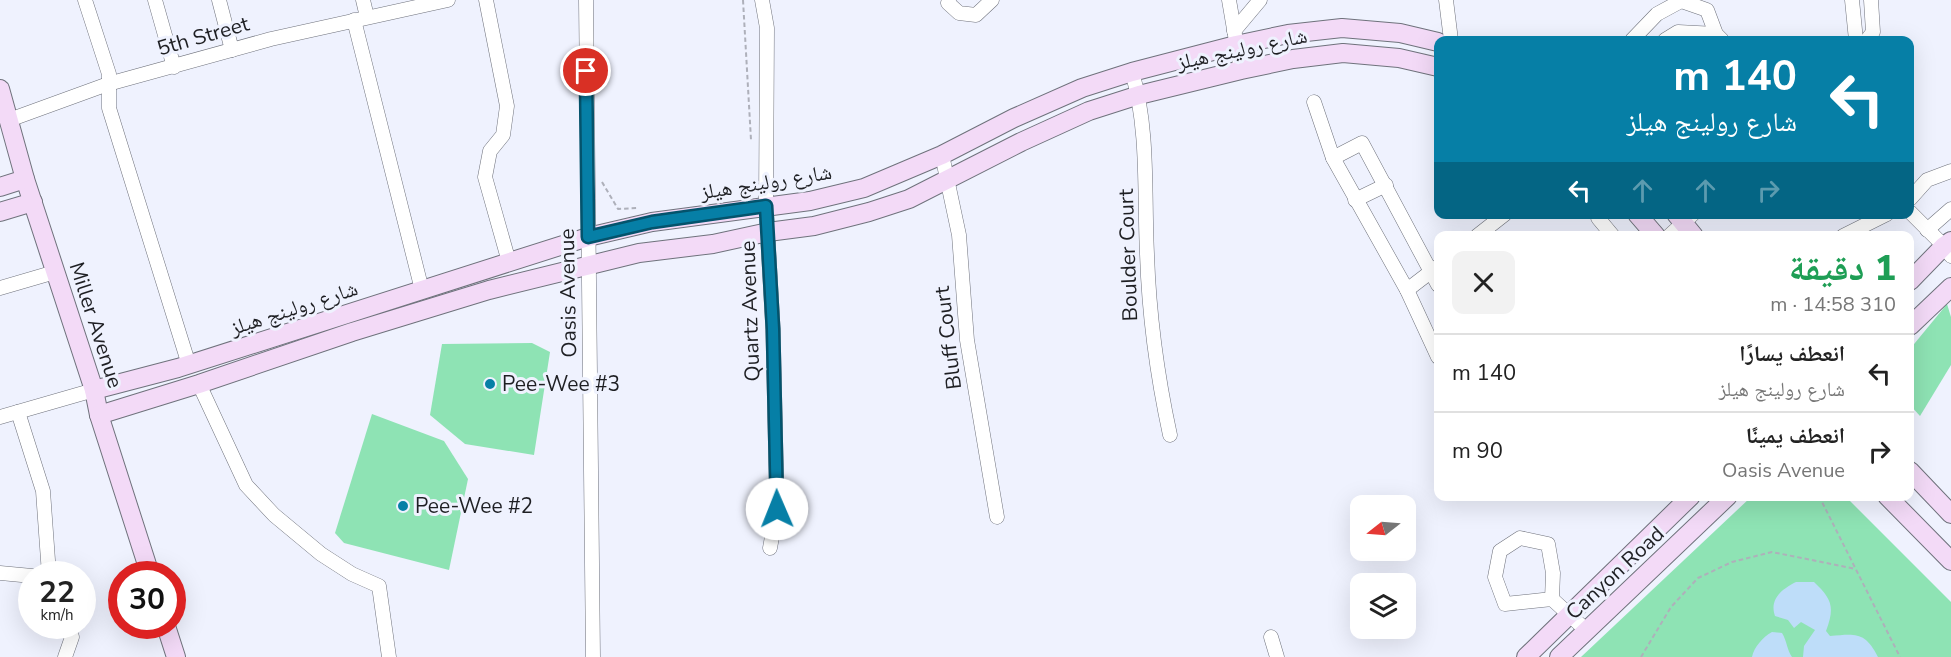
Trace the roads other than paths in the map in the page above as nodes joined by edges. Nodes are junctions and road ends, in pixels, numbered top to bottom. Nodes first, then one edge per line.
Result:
1 (85, 0) edge
2 (155, 0) edge
3 (219, 0) edge
4 (363, 0) edge
5 (448, 0) edge
6 (486, 0) edge
7 (586, 0) edge
8 (762, 0) edge
9 (949, 0) edge
10 (992, 0) edge
11 (1229, 0) edge
12 (1260, 0) edge
13 (1446, 0) edge
14 (1852, 0) edge
15 (1871, 0) edge
16 (423, 3) edge
17 (361, 19) junction
18 (1450, 36) edge
19 (1636, 36) edge
20 (1672, 36) edge
21 (1711, 36) edge
22 (1719, 36) edge
23 (1856, 36) edge
24 (1870, 36) edge
25 (1235, 38) junction
26 (1434, 41) edge
27 (232, 50) junction
28 (1434, 66) edge
29 (174, 67) junction
30 (1241, 70) junction
31 (1132, 72) junction
32 (108, 84) junction
33 (0, 89) edge
34 (1139, 96) junction
35 (1314, 102) dead end
36 (9, 120) junction
37 (942, 155) junction
38 (1333, 158) junction
39 (1951, 171) edge
40 (25, 179) junction
41 (949, 180) junction
42 (1386, 185) junction
43 (0, 187) edge
44 (1914, 195) edge
45 (1355, 200) junction
46 (33, 202) junction
47 (766, 206) junction
48 (1951, 209) edge
49 (0, 212) edge
50 (1914, 216) edge
51 (1498, 219) edge
52 (1599, 219) edge
53 (1641, 219) edge
54 (1880, 219) edge
55 (1927, 230) junction
56 (1483, 231) edge
57 (1609, 231) edge
58 (1652, 231) edge
59 (1863, 231) edge
60 (768, 232) junction
61 (588, 237) junction
62 (1949, 248) edge
63 (509, 262) junction
64 (589, 265) junction
65 (1434, 266) edge
66 (1434, 269) edge
67 (55, 272) junction
68 (1914, 278) edge
69 (1951, 286) edge
70 (0, 288) edge
71 (1407, 290) junction
72 (422, 291) junction
73 (1914, 322) edge
74 (1434, 348) edge
75 (189, 365) junction
76 (200, 384) junction
77 (94, 390) junction
78 (18, 412) junction
79 (99, 415) junction
80 (0, 417) edge
81 (1170, 435) dead end
82 (1914, 475) edge
83 (1686, 501) edge
84 (1723, 501) edge
85 (1892, 501) edge
86 (1951, 514) edge
87 (997, 517) dead end
88 (770, 548) dead end
89 (48, 561) edge
90 (146, 561) edge
91 (1951, 561) edge
92 (0, 573) edge
93 (18, 575) edge
94 (1552, 599) junction
95 (1569, 615) junction
96 (1586, 630) junction
97 (1271, 637) dead end
98 (71, 639) edge
99 (170, 639) edge
100 (65, 657) edge
101 (176, 657) edge
102 (389, 657) edge
103 (593, 657) edge
104 (1277, 657) edge
105 (1526, 657) edge
106 (1558, 657) edge

1 - 32 street
2 - 29 street
3 - 27 street
4 - 17 street
5 - 16 street, 5th Street
6 - 63 street
7 - 61 street, Oasis Avenue
8 - 47 street, Quartz Avenue
9 - 10 street
11 - 25 street
12 - 25 street
13 - 18 street
14 - 23 street
15 - 24 street
16 - 17 street, 5th Street
17 - 27 street, 5th Street
17 - 72 street
19 - 22 street
20 - 21 street
25 - 26 main road, شارع رولينج هيلز
25 - 30 street
25 - 31 main road, شارع رولينج هيلز
27 - 29 street, 5th Street
28 - 30 main road, شارع رولينج هيلز
29 - 32 street, 5th Street
30 - 34 main road, شارع رولينج هيلز
31 - 34 street, Boulder Court
31 - 37 main road, شارع رولينج هيلز
32 - 36 street, 5th Street
32 - 75 street
33 - 36 main road, Miller Avenue
34 - 41 main road, شارع رولينج هيلز
34 - 81 street, Boulder Court
35 - 38 street
36 - 40 main road, Miller Avenue
37 - 41 street, Bluff Court
37 - 47 main road, شارع رولينج هيلز
38 - 42 street
38 - 45 street
39 - 44 street
40 - 43 main road
40 - 46 main road, Miller Avenue
41 - 60 main road, شارع رولينج هيلز
41 - 87 street, Bluff Court
42 - 45 street
42 - 65 street
45 - 71 street
46 - 49 main road
46 - 67 main road, Miller Avenue
47 - 60 street, Quartz Avenue
47 - 61 main road, شارع رولينج هيلز
48 - 55 street
50 - 55 street
51 - 56 street
52 - 57 street
53 - 58 main road
54 - 59 street
55 - 62 street
60 - 64 main road, شارع رولينج هيلز
60 - 88 street, Quartz Avenue
61 - 63 main road, شارع رولينج هيلز
61 - 64 street, Oasis Avenue
62 - 68 main road
63 - 72 main road, شارع رولينج هيلز
64 - 76 main road, شارع رولينج هيلز
64 - 103 street, Oasis Avenue
66 - 71 street
67 - 70 street
67 - 77 main road, Miller Avenue
69 - 73 main road
71 - 74 street
72 - 75 main road, شارع رولينج هيلز
75 - 77 main road, شارع رولينج هيلز
76 - 79 main road, شارع رولينج هيلز
76 - 102 street
77 - 78 street
77 - 79 main road, Miller Avenue
78 - 80 street
78 - 89 street
79 - 90 main road, Miller Avenue
82 - 86 main road
83 - 95 main road, Canyon Road
84 - 96 main road, Canyon Road
85 - 91 main road
92 - 93 street
94 - 94 street
94 - 95 street
95 - 96 street
95 - 105 main road, Canyon Road
96 - 106 main road, Canyon Road
97 - 104 street
98 - 100 street
99 - 101 main road

